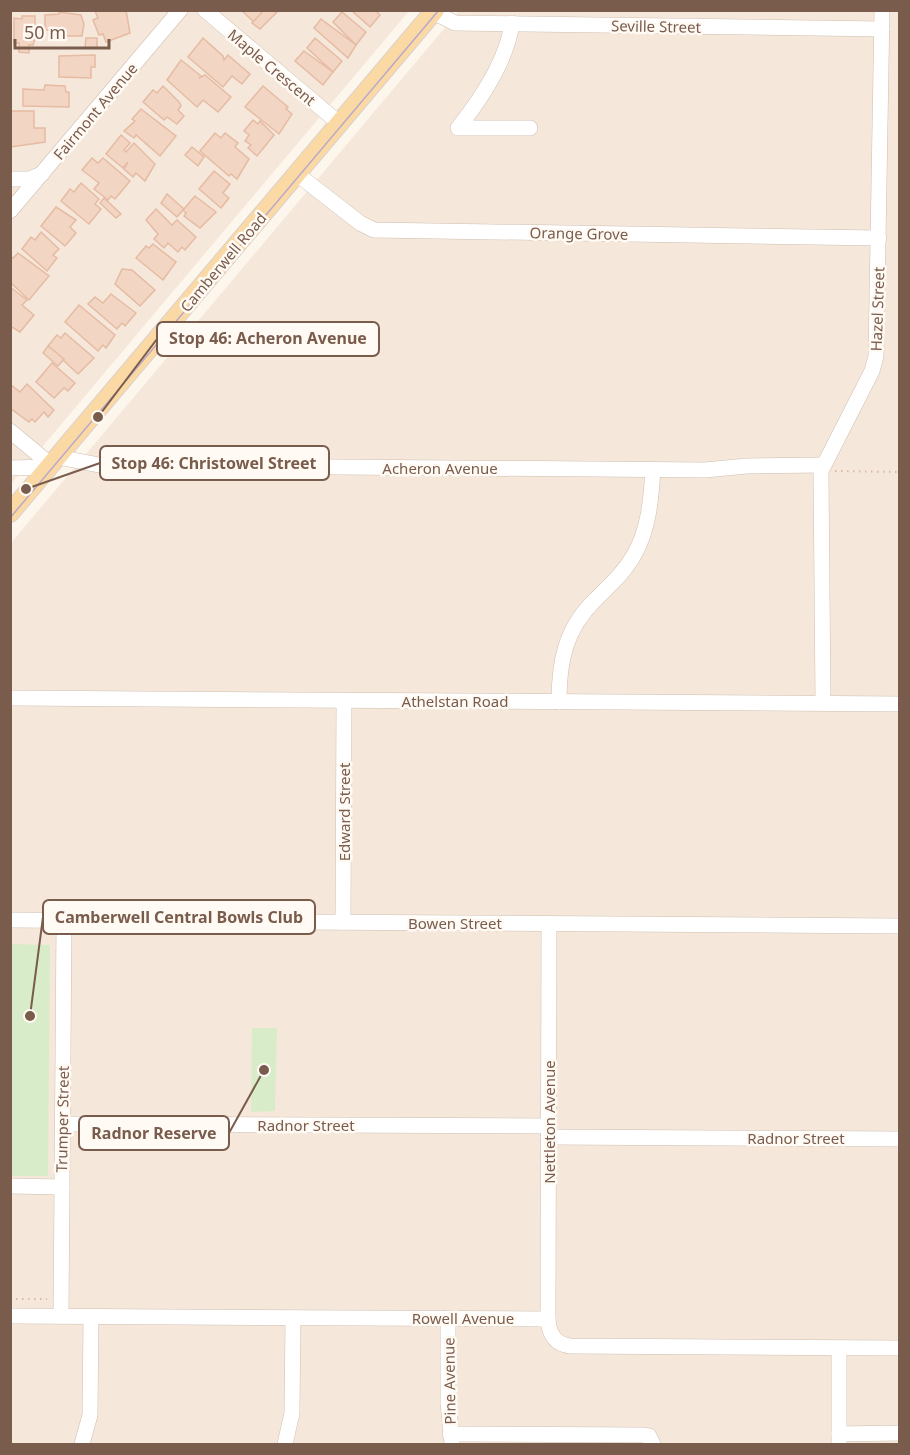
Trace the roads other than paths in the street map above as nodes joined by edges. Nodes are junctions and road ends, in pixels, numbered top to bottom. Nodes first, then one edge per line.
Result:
1 (180, 10) edge
2 (205, 10) edge
3 (882, 10) edge
4 (434, 11) edge
5 (512, 23) junction
6 (882, 29) junction
7 (340, 124) junction
8 (531, 128) dead end
9 (42, 174) junction
10 (297, 174) junction
11 (10, 179) edge
12 (10, 211) edge
13 (879, 238) junction
14 (10, 431) edge
15 (53, 463) junction
16 (10, 468) edge
17 (822, 468) junction
18 (653, 470) junction
19 (10, 513) edge
20 (10, 698) edge
21 (344, 701) junction
22 (559, 702) junction
23 (823, 703) junction
24 (900, 704) edge
25 (10, 920) edge
26 (64, 921) junction
27 (344, 922) junction
28 (549, 924) junction
29 (900, 926) edge
30 (63, 1124) junction
31 (548, 1131) junction
32 (900, 1138) edge
33 (10, 1186) edge
34 (62, 1186) junction
35 (10, 1316) edge
36 (61, 1316) junction
37 (91, 1317) junction
38 (293, 1317) junction
39 (448, 1318) junction
40 (548, 1319) junction
41 (900, 1347) edge
42 (839, 1348) junction
43 (900, 1433) edge
44 (451, 1439) edge
45 (839, 1439) edge
46 (82, 1444) edge
47 (285, 1444) edge
48 (653, 1444) edge

1 - 9 street, Fairmont Avenue
2 - 7 street, Maple Crescent
3 - 6 street, Hazel Street
4 - 5 street, Seville Street
4 - 7 main road, Camberwell Road
5 - 6 street, Seville Street
5 - 8 street
6 - 13 street, Hazel Street
7 - 10 main road, Camberwell Road
9 - 11 street
9 - 12 street, Fairmont Avenue
10 - 13 street, Orange Grove
10 - 15 main road, Camberwell Road
13 - 17 street, Hazel Street
14 - 15 street
15 - 16 street, Acheron Avenue
15 - 18 street, Acheron Avenue
15 - 19 main road, Camberwell Road
17 - 18 street, Acheron Avenue
17 - 23 street, Hazel Street
18 - 22 street
20 - 21 street, Athelstan Road
21 - 22 street, Athelstan Road
21 - 27 street, Edward Street
22 - 23 street, Athelstan Road
23 - 24 street, Athelstan Road
25 - 26 street, Bowen Street
26 - 27 street, Bowen Street
26 - 30 street, Trumper Street
27 - 28 street, Bowen Street
28 - 29 street, Bowen Street
28 - 31 street, Nettleton Avenue
30 - 31 street, Radnor Street
30 - 34 street, Trumper Street
31 - 32 street, Radnor Street
31 - 40 street, Nettleton Avenue
33 - 34 street
34 - 36 street, Trumper Street
35 - 36 street, Rowell Avenue
36 - 37 street, Rowell Avenue
37 - 38 street, Rowell Avenue
37 - 46 street
38 - 39 street, Rowell Avenue
38 - 47 street
39 - 40 street, Rowell Avenue
39 - 44 street, Pine Avenue
40 - 42 street
41 - 42 street
42 - 45 street
43 - 45 street
44 - 48 street

